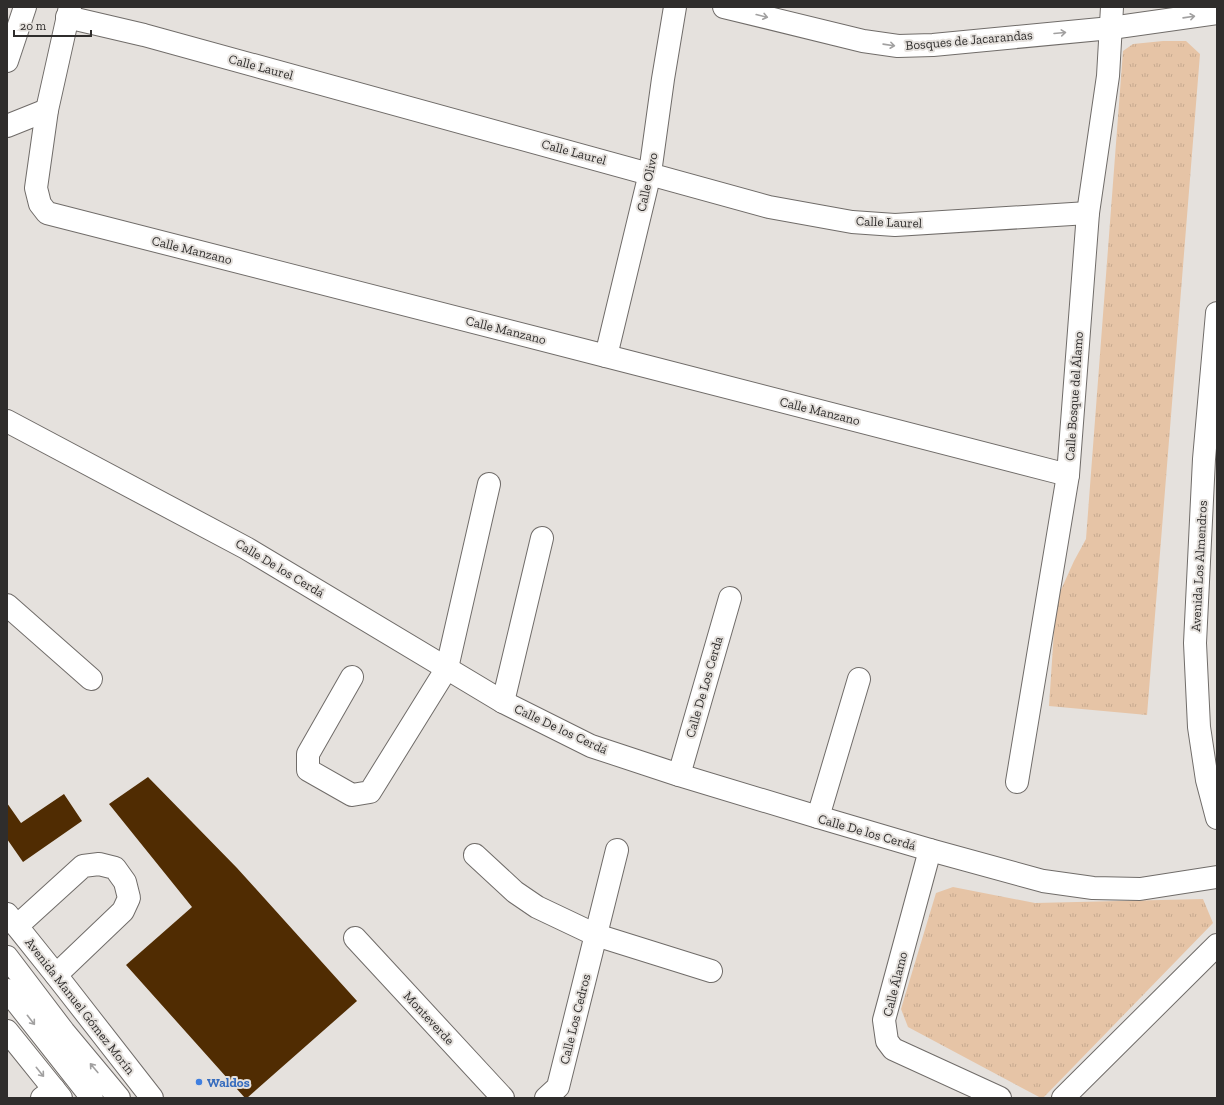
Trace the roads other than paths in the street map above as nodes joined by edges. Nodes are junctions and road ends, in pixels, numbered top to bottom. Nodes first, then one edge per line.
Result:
1 (25, 7) edge
2 (675, 7) edge
3 (724, 7) edge
4 (69, 12) edge
5 (1217, 13) edge
6 (1112, 17) edge
7 (7, 61) edge
8 (46, 110) junction
9 (7, 126) edge
10 (650, 173) junction
11 (1088, 213) junction
12 (1217, 313) edge
13 (606, 356) junction
14 (7, 421) edge
15 (1068, 475) junction
16 (489, 484) dead end
17 (542, 538) dead end
18 (730, 598) dead end
19 (7, 605) edge
20 (447, 668) junction
21 (352, 677) dead end
22 (91, 679) dead end
23 (859, 679) dead end
24 (503, 702) junction
25 (679, 776) junction
26 (1017, 782) dead end
27 (818, 817) junction
28 (1217, 818) edge
29 (617, 850) dead end
30 (930, 850) junction
31 (475, 855) dead end
32 (1217, 877) edge
33 (12, 920) edge
34 (596, 935) junction
35 (355, 938) dead end
36 (1217, 945) edge
37 (7, 957) edge
38 (711, 970) dead end
39 (56, 975) junction
40 (7, 990) edge
41 (7, 1031) edge
42 (557, 1094) edge
43 (52, 1095) edge
44 (92, 1098) edge
45 (119, 1098) edge
46 (152, 1098) edge
47 (503, 1098) edge
48 (1000, 1098) edge
49 (1063, 1098) edge

1 - 7 street
2 - 10 street, Calle Olivo
3 -> 6 street, Bosques de Jacarandas
4 - 8 street, Calle Manzano
4 - 10 street, Calle Laurel
6 -> 5 street, Bosques de Jacarandas
6 - 11 street, Calle Bosque del Álamo
8 - 9 street
8 - 13 street, Calle Manzano
10 - 11 street, Calle Laurel
10 - 13 street, Calle Olivo
11 - 15 street, Calle Bosque del Álamo
12 - 28 street, Avenida Los Almendros
13 - 15 street, Calle Manzano
14 - 20 street, Calle De los Cerdá
15 - 26 street, Calle Bosque del Álamo
16 - 20 street
17 - 24 street
18 - 25 street, Calle De Los Cerda
19 - 22 street
20 - 21 street
20 - 24 street, Calle De los Cerdá
23 - 27 street
24 - 25 street, Calle De los Cerdá
25 - 27 street, Calle De los Cerdá
27 - 30 street, Calle De los Cerdá
29 - 34 street, Calle Los Cedros
30 - 32 street, Calle De los Cerdá
30 - 48 street, Calle Álamo
31 - 34 street
33 - 39 street, Avenida Manuel Gómez Morín
33 - 39 street
34 - 38 street
34 - 42 street, Calle Los Cedros
35 - 47 street, Monteverde
36 - 49 street
45 -> 37 street
39 - 46 street, Avenida Manuel Gómez Morín
40 -> 44 street
41 -> 43 street

